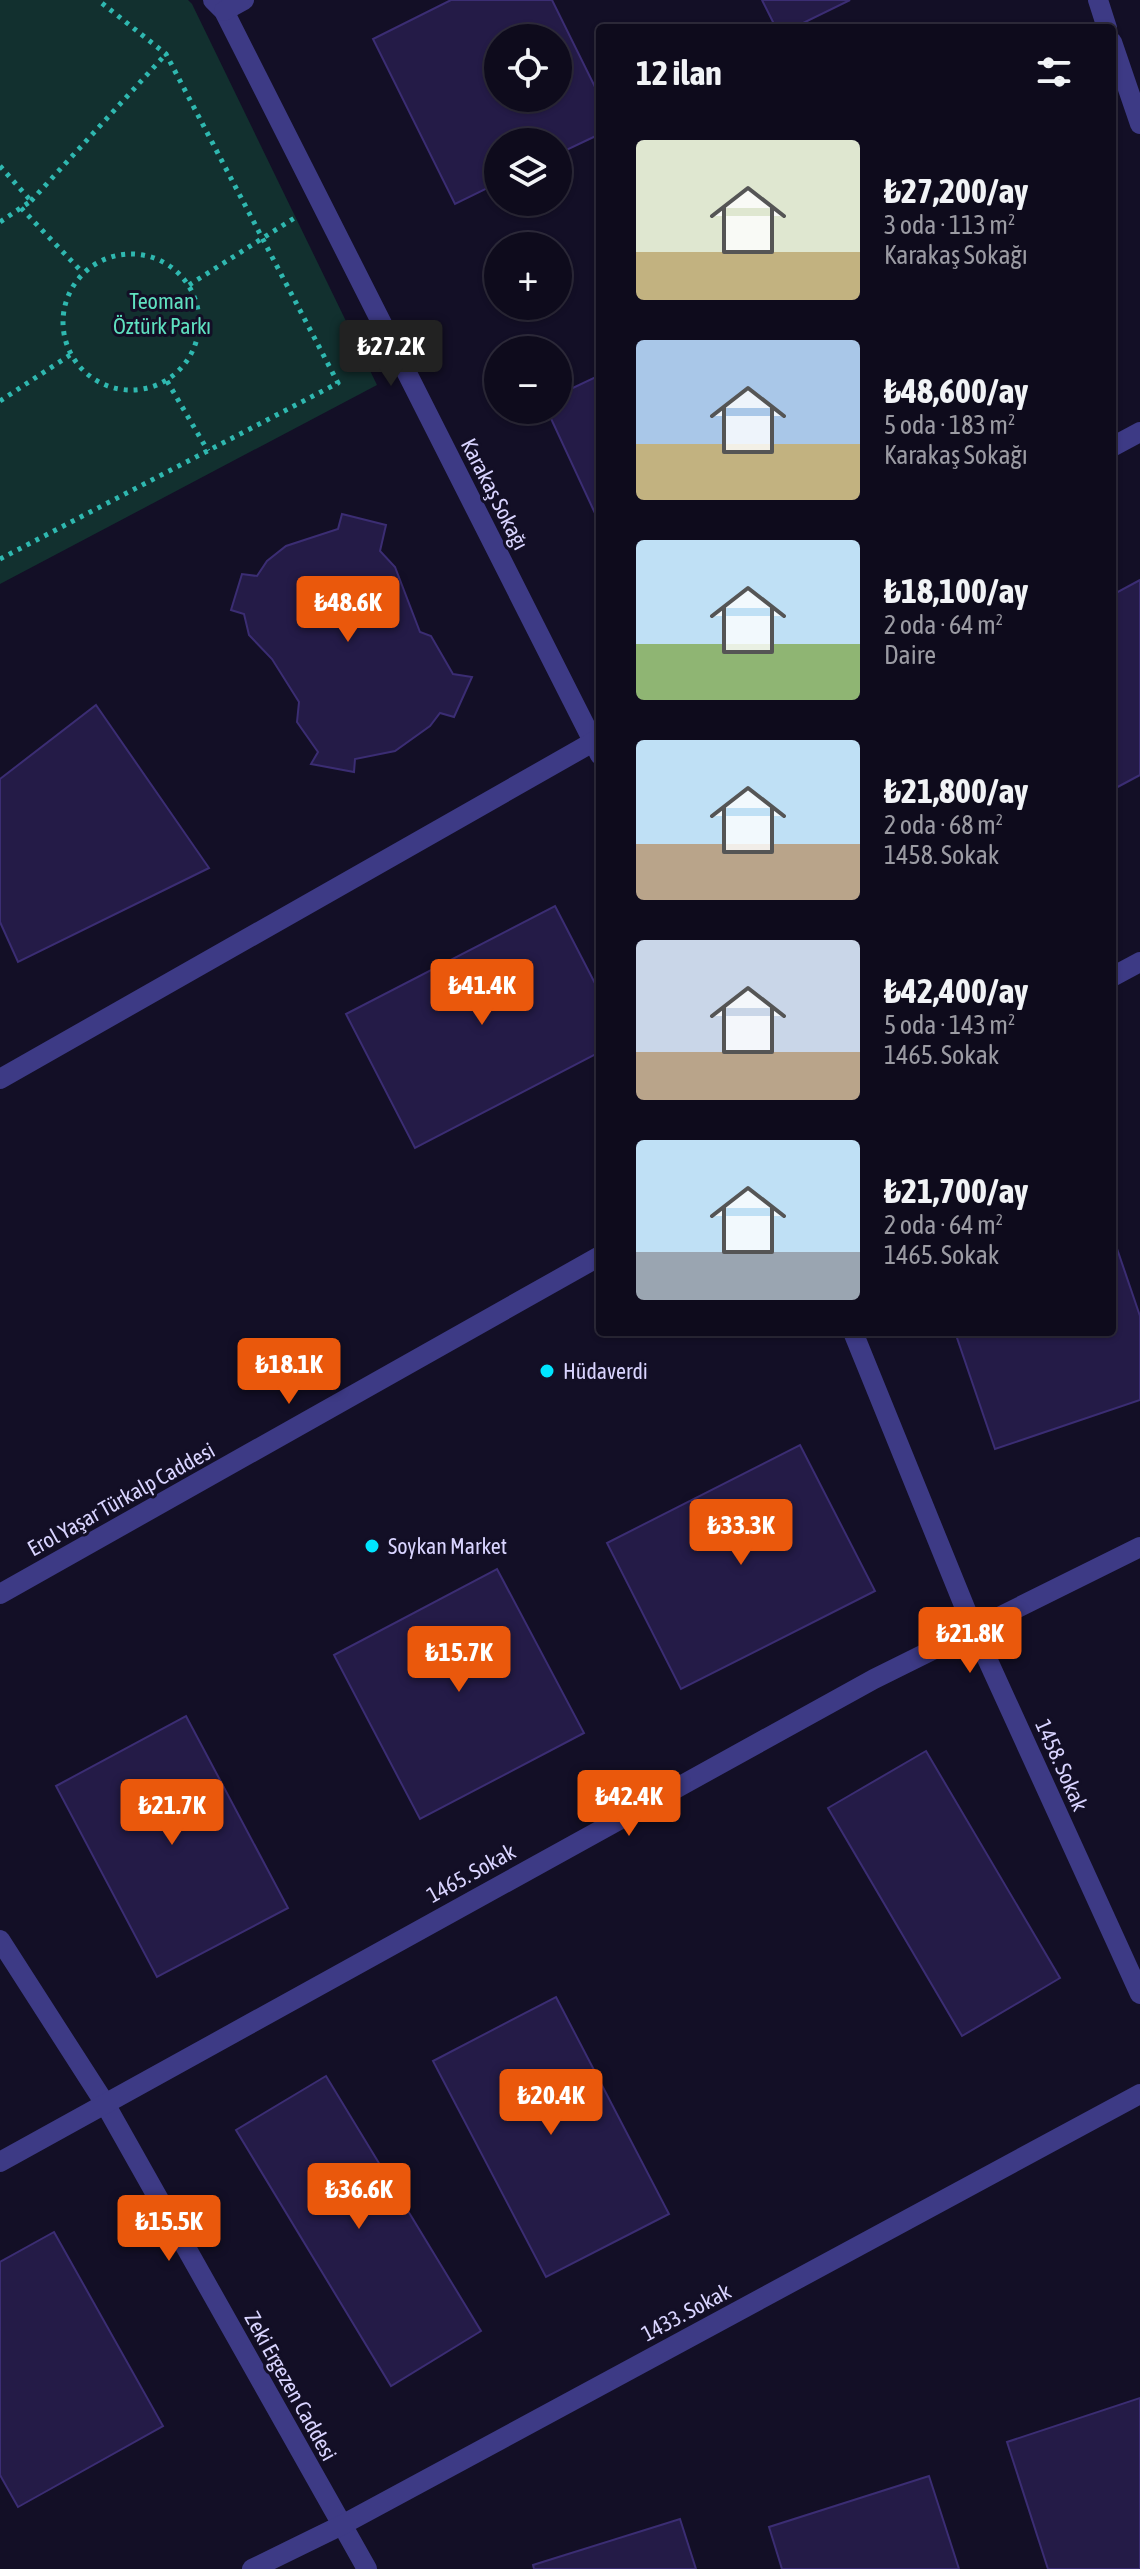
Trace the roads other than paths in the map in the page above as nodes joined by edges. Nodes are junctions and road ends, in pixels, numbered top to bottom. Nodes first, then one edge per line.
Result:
1 (244, 0) edge
2 (1098, 0) edge
3 (219, 6) edge
4 (1106, 24) edge
5 (1116, 54) edge
6 (1140, 124) edge
7 (1140, 432) edge
8 (1116, 445) edge
9 (596, 741) edge
10 (596, 746) edge
11 (1140, 962) edge
12 (1116, 975) edge
13 (0, 1079) edge
14 (596, 1258) edge
15 (855, 1336) edge
16 (1140, 1547) edge
17 (0, 1594) edge
18 (974, 1630) junction
19 (0, 1940) edge
20 (1140, 1994) edge
21 (1140, 2094) edge
22 (104, 2102) junction
23 (0, 2162) edge
24 (342, 2525) junction
25 (252, 2569) edge
26 (367, 2569) edge

1 - 3 street
2 - 4 street
3 - 9 street, Karakaş Sokağı
5 - 6 street
7 - 8 street
10 - 13 street
11 - 12 street
14 - 17 street, Erol Yaşar Türkalp Caddesi
15 - 18 street, 1458. Sokak
16 - 18 street, 1465. Sokak
18 - 20 street, 1458. Sokak
18 - 22 street, 1465. Sokak
19 - 22 street, Zeki Ergezen Caddesi
21 - 24 street, 1433. Sokak
22 - 23 street, 1465. Sokak
22 - 24 street, Zeki Ergezen Caddesi
24 - 25 street, 1433. Sokak
24 - 26 street, Zeki Ergezen Caddesi

